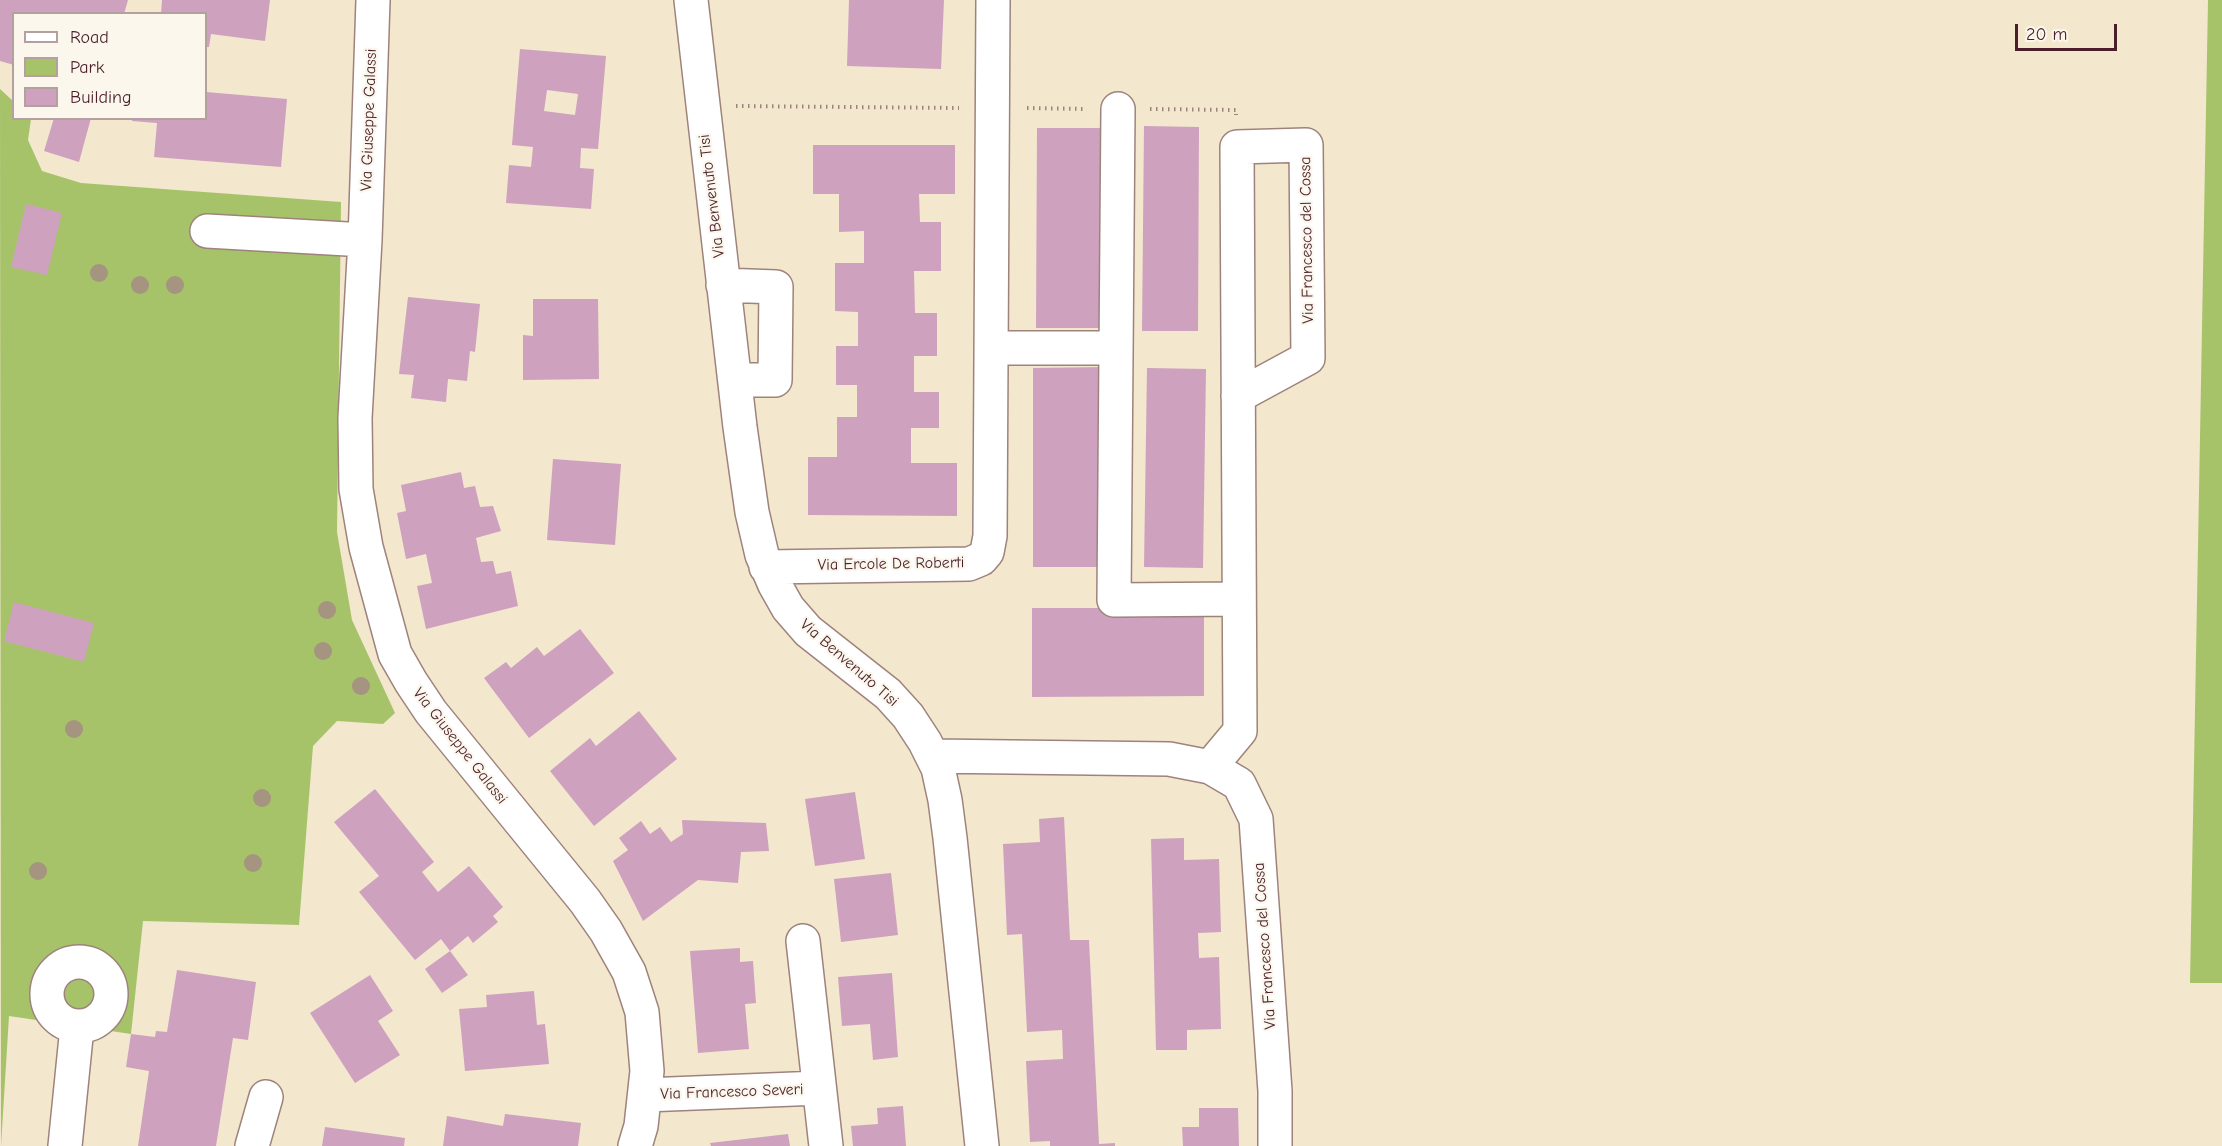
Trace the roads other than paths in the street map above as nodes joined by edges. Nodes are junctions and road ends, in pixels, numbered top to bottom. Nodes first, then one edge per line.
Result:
1 (373, 0) edge
2 (690, 0) edge
3 (993, 0) edge
4 (1118, 109) dead end
5 (207, 231) dead end
6 (365, 240) junction
7 (723, 285) junction
8 (991, 348) junction
9 (1115, 348) junction
10 (735, 380) junction
11 (1238, 396) junction
12 (766, 567) junction
13 (1239, 599) junction
14 (932, 756) junction
15 (1210, 767) junction
16 (803, 941) dead end
17 (77, 1027) dead end
18 (819, 1088) junction
19 (645, 1095) junction
20 (266, 1097) dead end
21 (65, 1146) edge
22 (252, 1146) edge
23 (635, 1146) edge
24 (826, 1146) edge
25 (982, 1146) edge
26 (1275, 1146) edge

1 - 6 street, Via Giuseppe Galassi
2 - 7 street, Via Benvenuto Tisi
3 - 8 street, Via Ercole De Roberti
4 - 9 street
5 - 6 street
6 - 19 street, Via Giuseppe Galassi
7 - 10 street, Via Benvenuto Tisi
7 - 10 street
8 - 9 street
8 - 12 street, Via Ercole De Roberti
9 - 13 street
10 - 12 street, Via Benvenuto Tisi
11 - 11 street, Via Francesco del Cossa
11 - 13 street, Via Francesco del Cossa
12 - 14 street, Via Benvenuto Tisi
13 - 15 street, Via Francesco del Cossa
14 - 15 street, Via Francesco del Cossa
14 - 25 street, Via Benvenuto Tisi
15 - 26 street, Via Francesco del Cossa
16 - 18 street, Via Francesco Severi
17 - 21 street
18 - 19 street, Via Francesco Severi
18 - 24 street, Via Francesco Severi
19 - 23 street, Via Giuseppe Galassi
20 - 22 street

